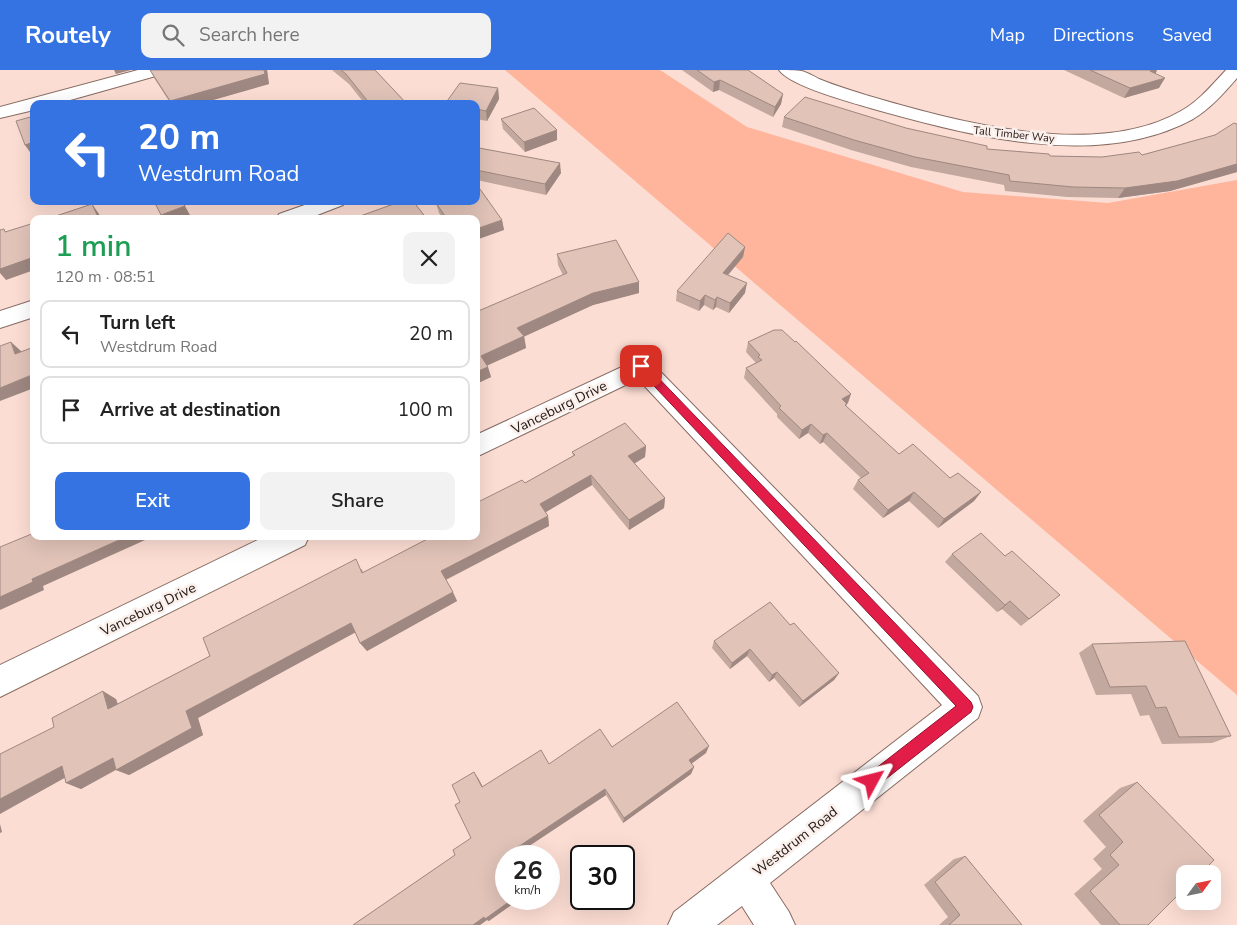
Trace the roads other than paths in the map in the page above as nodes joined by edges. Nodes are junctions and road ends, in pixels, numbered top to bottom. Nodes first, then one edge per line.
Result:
1 (157, 70) edge
2 (788, 70) edge
3 (1229, 73) edge
4 (48, 100) edge
5 (30, 105) edge
6 (0, 113) edge
7 (325, 205) edge
8 (297, 215) edge
9 (30, 309) edge
10 (0, 320) edge
11 (641, 366) joint
12 (480, 446) edge
13 (287, 540) edge
14 (0, 681) edge
15 (746, 879) junction
16 (687, 925) edge
17 (776, 925) edge

1 - 4 street
2 - 3 street, Tall Timber Way
5 - 6 street
7 - 8 street
9 - 10 street
11 - 12 street, Vanceburg Drive
11 - 15 street, Westdrum Road
13 - 14 street, Vanceburg Drive
15 - 16 street
15 - 17 street, Westdrum Road

